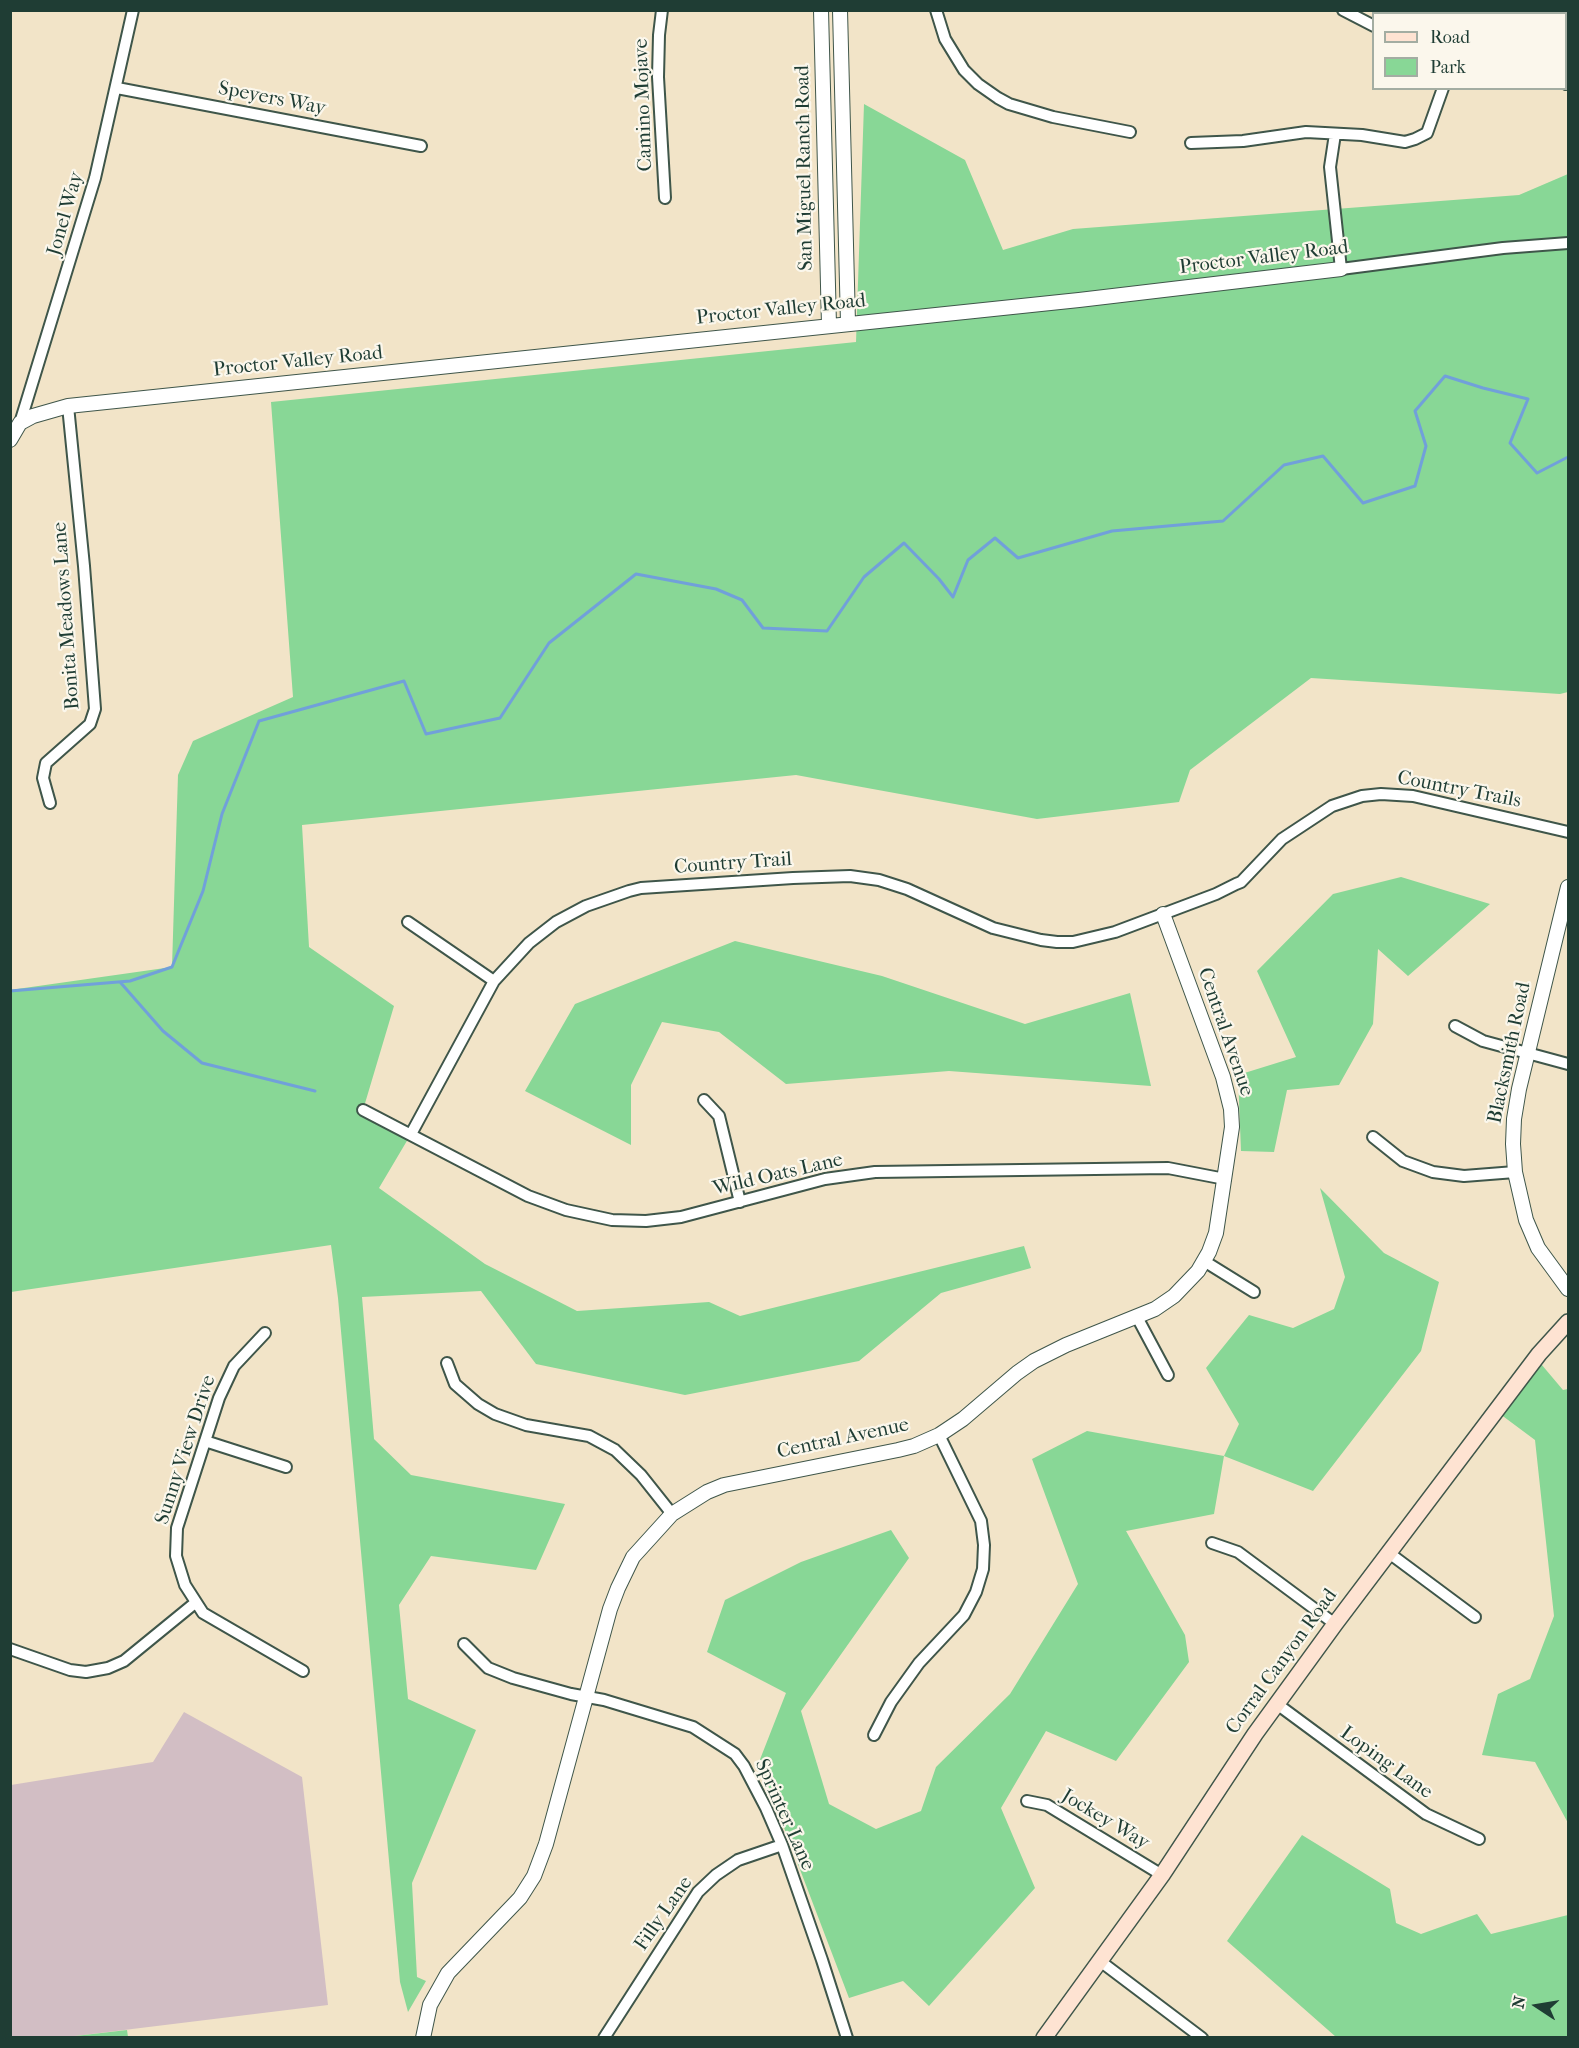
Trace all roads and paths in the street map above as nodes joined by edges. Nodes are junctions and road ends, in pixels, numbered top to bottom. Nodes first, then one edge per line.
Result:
1 (133, 10) edge
2 (662, 10) edge
3 (820, 10) edge
4 (840, 10) edge
5 (936, 10) edge
6 (1343, 10) edge
7 (1372, 25) edge
8 (117, 88) junction
9 (1442, 90) edge
10 (1130, 132) dead end
11 (1335, 134) junction
12 (1191, 143) dead end
13 (421, 146) dead end
14 (665, 198) dead end
15 (1569, 243) edge
16 (1341, 269) junction
17 (848, 323) junction
18 (829, 325) junction
19 (68, 406) junction
20 (20, 423) junction
21 (10, 440) edge
22 (50, 803) dead end
23 (1569, 832) edge
24 (1569, 887) edge
25 (1163, 914) junction
26 (408, 922) dead end
27 (494, 981) junction
28 (1455, 1026) dead end
29 (1527, 1053) junction
30 (1569, 1064) edge
31 (704, 1101) dead end
32 (363, 1110) dead end
33 (411, 1134) junction
34 (1373, 1137) dead end
35 (1515, 1172) junction
36 (1225, 1179) junction
37 (740, 1202) junction
38 (1204, 1261) junction
39 (1569, 1289) edge
40 (1254, 1292) dead end
41 (1137, 1317) junction
42 (1569, 1322) edge
43 (265, 1333) dead end
44 (447, 1363) dead end
45 (1168, 1375) dead end
46 (939, 1435) junction
47 (206, 1441) junction
48 (286, 1467) dead end
49 (672, 1514) junction
50 (1212, 1543) dead end
51 (1389, 1553) junction
52 (195, 1603) junction
53 (1474, 1617) dead end
54 (1335, 1624) junction
55 (464, 1644) dead end
56 (10, 1649) edge
57 (303, 1671) dead end
58 (586, 1697) junction
59 (1277, 1704) junction
60 (874, 1735) dead end
61 (1027, 1801) dead end
62 (1479, 1839) dead end
63 (782, 1845) junction
64 (1162, 1875) junction
65 (1100, 1961) junction
66 (423, 2037) edge
67 (604, 2037) edge
68 (847, 2037) edge
69 (1044, 2037) edge
70 (1202, 2037) edge

1 - 8 street, Jonel Way
2 - 14 street, Camino Mojave
3 - 18 street, San Miguel Ranch Road
4 - 17 street, San Miguel Ranch Road
5 - 10 street
6 - 7 street
8 - 13 street, Speyers Way
8 - 20 street, Jonel Way
9 - 11 street
11 - 12 street
11 - 16 street
15 - 16 street, Proctor Valley Road
16 - 17 street, Proctor Valley Road
17 - 18 street, Proctor Valley Road
18 - 19 street, Proctor Valley Road
19 - 20 street, Proctor Valley Road
19 - 22 street, Bonita Meadows Lane
20 - 21 street
23 - 25 street, Country Trails
24 - 29 street, Blacksmith Road
25 - 27 street, Country Trail
25 - 36 street, Central Avenue
26 - 27 street
27 - 33 street, Country Trail
28 - 29 street
29 - 30 street
29 - 35 street, Blacksmith Road
31 - 37 street
32 - 33 street, Wild Oats Lane
33 - 37 street, Wild Oats Lane
34 - 35 street
35 - 39 street, Blacksmith Road
36 - 37 street, Wild Oats Lane
36 - 38 street, Central Avenue
38 - 40 street
38 - 41 street, Central Avenue
41 - 45 street
41 - 46 street, Central Avenue
42 - 51 main road, Corral Canyon Road
43 - 47 street, Sunny View Drive
44 - 49 street
46 - 49 street, Central Avenue
46 - 60 street
47 - 48 street
47 - 52 street, Sunny View Drive
49 - 58 street, Central Avenue
50 - 54 street
51 - 53 street
51 - 54 main road, Corral Canyon Road
52 - 56 street
52 - 57 street, Sunny View Drive
54 - 59 main road, Corral Canyon Road
55 - 58 street, Sprinter Lane
58 - 63 street, Sprinter Lane
58 - 66 street, Central Avenue
59 - 62 street, Loping Lane
59 - 64 main road, Corral Canyon Road
61 - 64 street, Jockey Way
63 - 67 street, Filly Lane
63 - 68 street, Sprinter Lane
64 - 65 main road, Corral Canyon Road
65 - 69 main road, Corral Canyon Road
65 - 70 street

